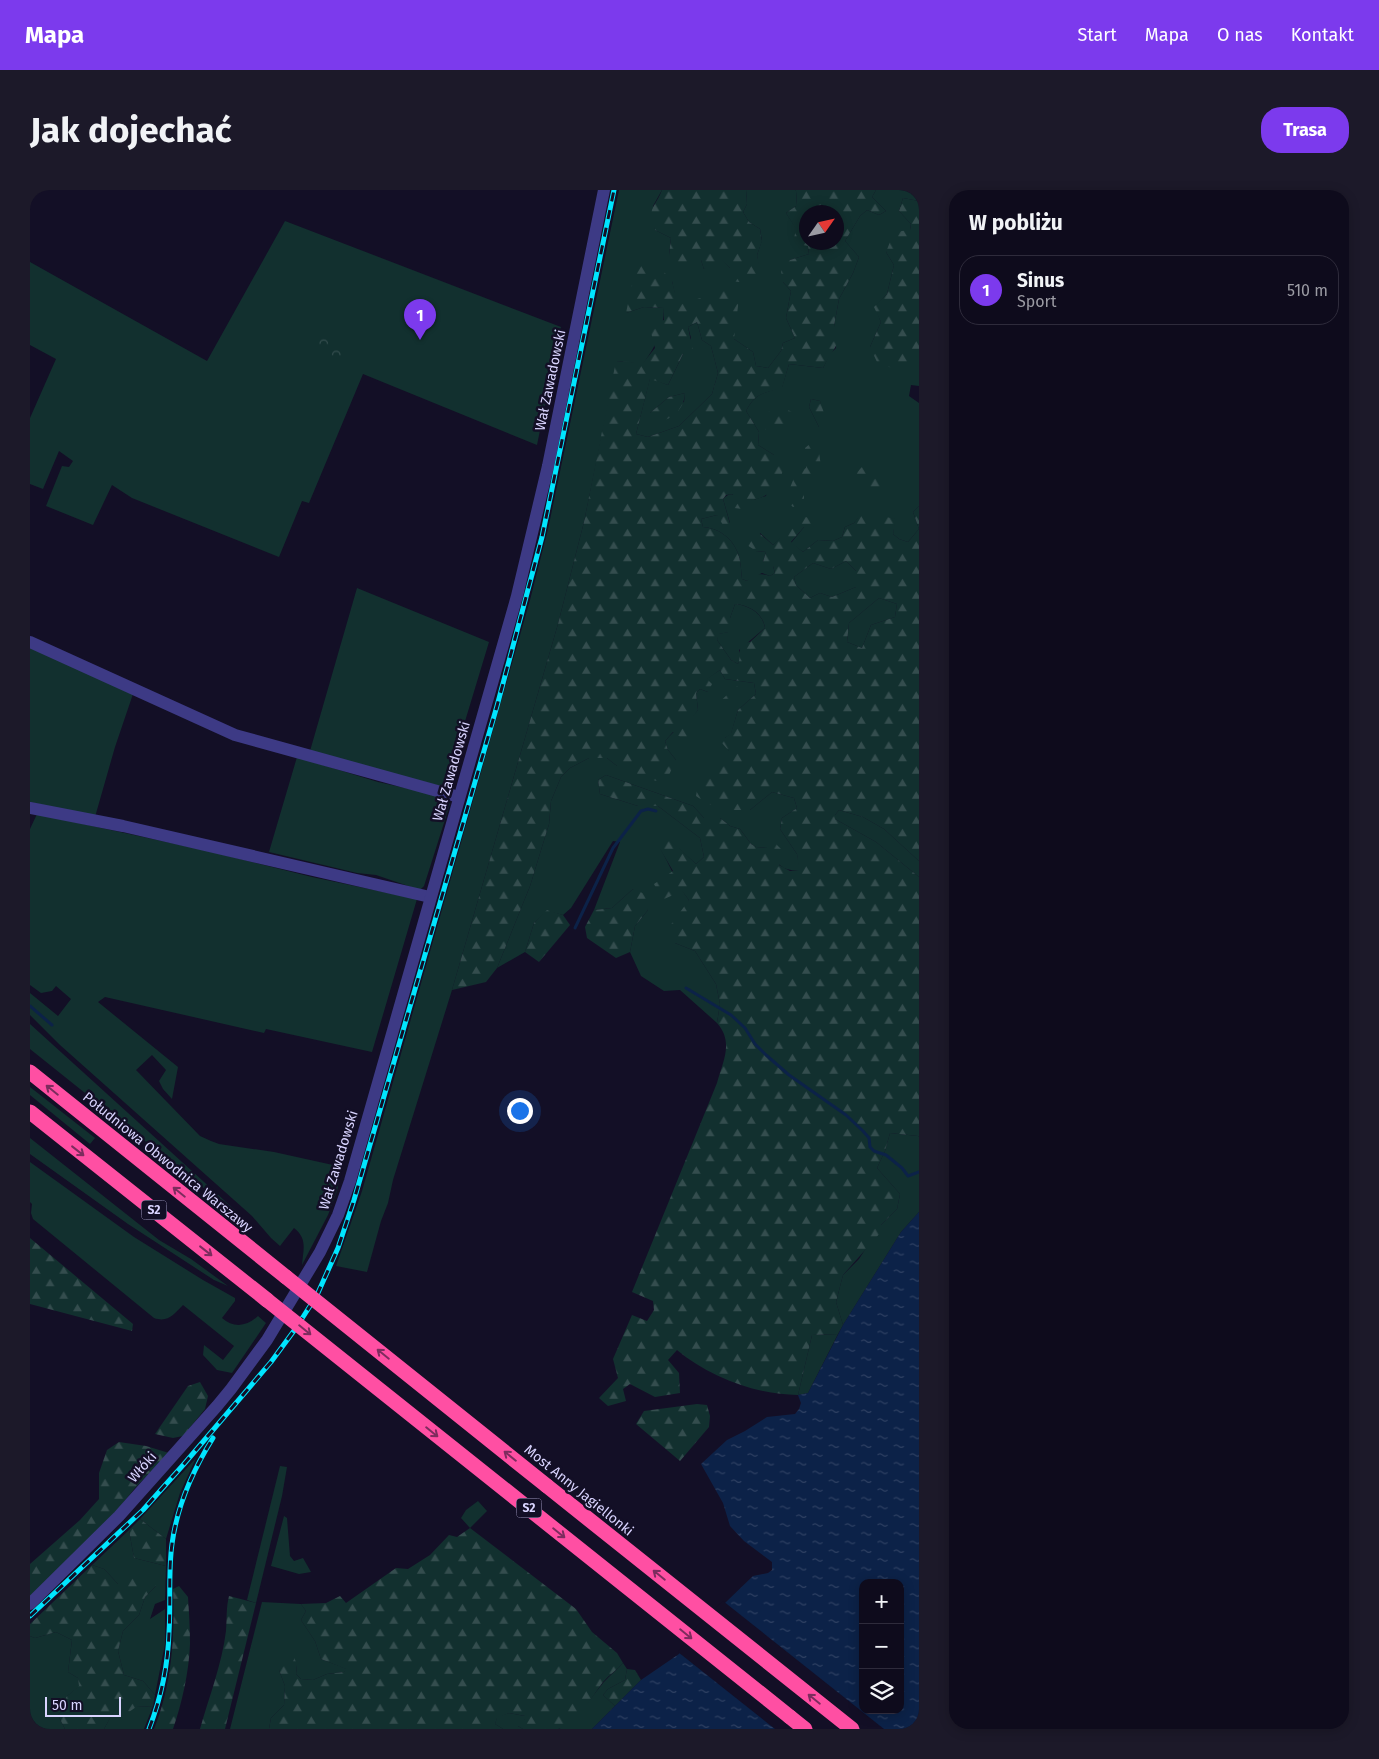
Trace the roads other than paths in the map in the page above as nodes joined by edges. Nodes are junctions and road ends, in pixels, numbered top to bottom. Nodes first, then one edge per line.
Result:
1 (604, 190) edge
2 (30, 642) edge
3 (459, 797) junction
4 (30, 808) edge
5 (430, 897) junction
6 (30, 1072) edge
7 (30, 1112) edge
8 (286, 1277) joint
9 (267, 1340) joint
10 (30, 1604) edge
11 (805, 1729) edge
12 (852, 1729) edge

1 - 3 street, Wał Zawadowski
2 - 3 street
3 - 5 street, Wał Zawadowski
4 - 5 street
5 - 9 street, Wał Zawadowski
8 -> 6 highway, Południowa Obwodnica Warszawy / S2
7 -> 11 highway, S2, bridge
12 -> 8 highway, Most Anny Jagiellonki / S2, bridge
9 - 10 street, Włóki

